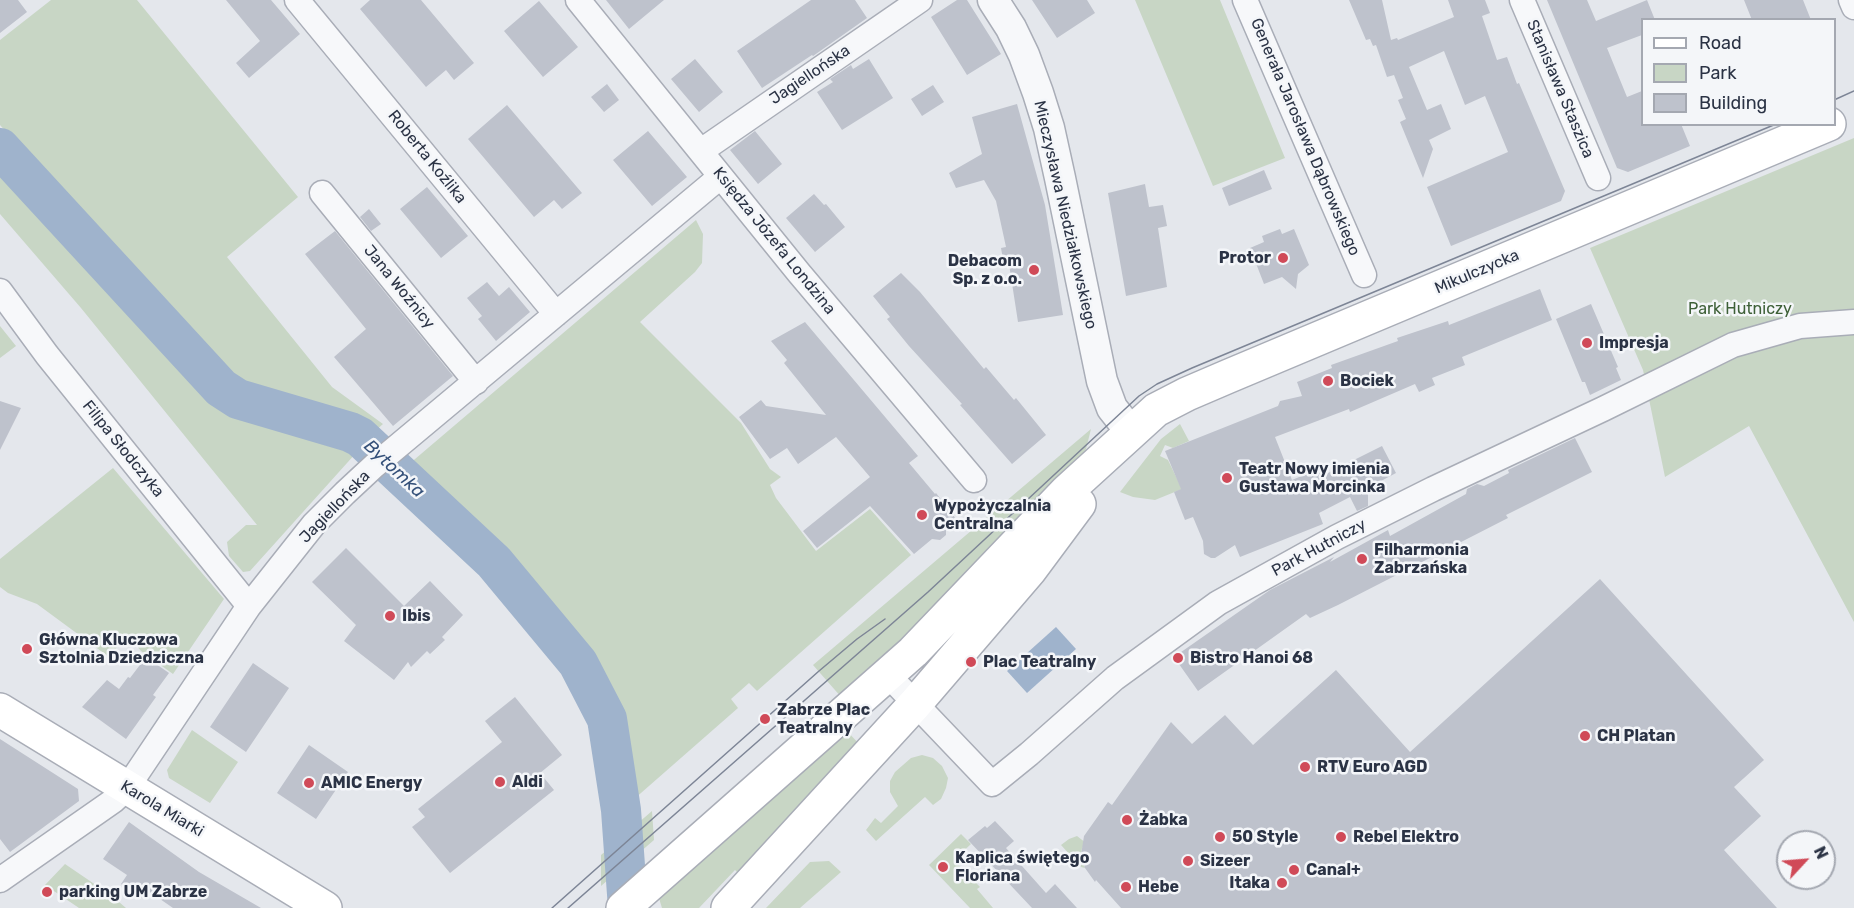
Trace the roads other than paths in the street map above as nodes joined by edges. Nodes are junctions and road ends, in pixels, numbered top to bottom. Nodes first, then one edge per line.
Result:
1 (297, 0) edge
2 (578, 0) edge
3 (920, 0) edge
4 (993, 0) edge
5 (1245, 0) edge
6 (1522, 0) edge
7 (1851, 0) edge
8 (1854, 7) edge
9 (1854, 114) edge
10 (1836, 121) edge
11 (1824, 126) edge
12 (701, 151) junction
13 (720, 177) junction
14 (1598, 178) dead end
15 (322, 193) dead end
16 (1364, 275) dead end
17 (0, 291) edge
18 (556, 314) junction
19 (1854, 322) edge
20 (476, 382) junction
21 (1131, 432) junction
22 (974, 480) dead end
23 (249, 606) junction
24 (888, 675) junction
25 (915, 704) junction
26 (0, 710) edge
27 (127, 788) junction
28 (0, 880) edge
29 (325, 908) edge
30 (623, 908) edge
31 (728, 908) edge

1 - 18 street, Roberta Koźlika
2 - 12 street, Księdza Józefa Londzina
3 - 12 street, Jagiellońska
4 - 21 street, Mieczysława Niedziałkowskiego
5 - 16 street, Generała Jarosława Dąbrowskiego
6 - 14 street, Stanisława Staszica
7 - 8 street
9 - 10 main road
11 - 21 main road, Mikulczycka
12 - 13 street, Księdza Józefa Londzina
13 - 18 street, Jagiellońska
13 - 22 street, Księdza Józefa Londzina
15 - 20 street, Jana Woźnicy
17 - 23 street, Filipa Słodczyka
18 - 20 street, Jagiellońska
19 - 25 street, Park Hutniczy
20 - 23 street, Jagiellońska
21 - 24 main road
21 - 25 main road
23 - 27 street, Jagiellońska
24 - 25 street
24 - 30 main road
25 - 31 main road
26 - 27 main road, Karola Miarki
27 - 28 street, Jagiellońska
27 - 29 main road, Karola Miarki

